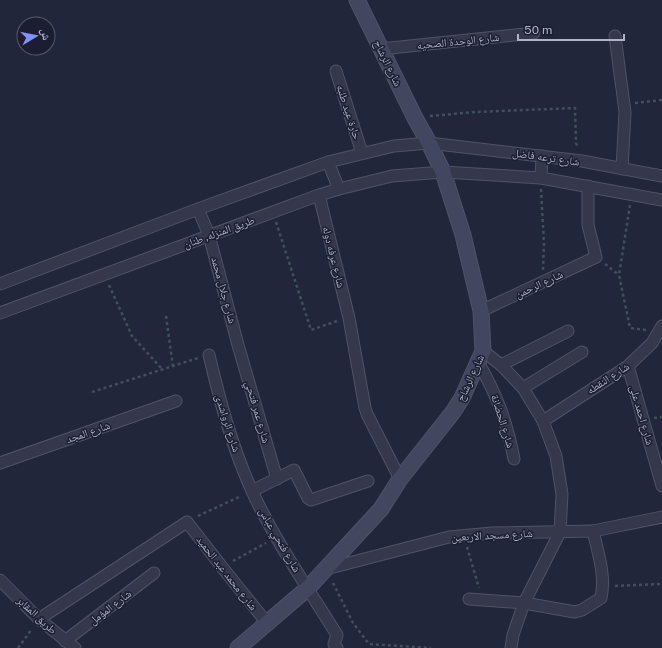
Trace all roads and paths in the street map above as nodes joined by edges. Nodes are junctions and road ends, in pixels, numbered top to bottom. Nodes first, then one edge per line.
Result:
1 (357, 0) edge
2 (534, 33) dead end
3 (616, 36) dead end
4 (382, 49) junction
5 (336, 71) dead end
6 (662, 100) edge
7 (624, 104) junction
8 (415, 118) junction
9 (429, 143) junction
10 (362, 153) junction
11 (542, 156) junction
12 (582, 161) junction
13 (328, 162) junction
14 (622, 169) junction
15 (443, 172) junction
16 (662, 176) edge
17 (541, 178) junction
18 (588, 186) junction
19 (339, 189) junction
20 (319, 195) junction
21 (632, 195) junction
22 (662, 200) edge
23 (198, 209) junction
24 (272, 212) junction
25 (209, 235) junction
26 (596, 257) junction
27 (104, 274) junction
28 (619, 275) junction
29 (542, 282) junction
30 (0, 284) edge
31 (481, 311) junction
32 (0, 313) edge
33 (166, 316) dead end
34 (349, 318) junction
35 (662, 326) edge
36 (630, 328) dead end
37 (568, 331) dead end
38 (238, 345) joint
39 (582, 352) dead end
40 (209, 355) joint
41 (481, 356) junction
42 (501, 365) junction
43 (628, 366) junction
44 (173, 367) junction
45 (162, 370) junction
46 (522, 388) junction
47 (92, 392) dead end
48 (176, 401) dead end
49 (543, 420) junction
50 (514, 459) dead end
51 (0, 463) edge
52 (277, 478) junction
53 (400, 479) junction
54 (368, 481) dead end
55 (662, 486) edge
56 (252, 491) junction
57 (662, 518) edge
58 (187, 522) junction
59 (593, 531) junction
60 (560, 532) junction
61 (464, 535) junction
62 (277, 537) junction
63 (222, 567) junction
64 (326, 569) junction
65 (154, 573) dead end
66 (0, 580) edge
67 (662, 584) edge
68 (604, 586) junction
69 (308, 588) junction
70 (469, 599) dead end
71 (482, 600) junction
72 (524, 603) junction
73 (39, 619) junction
74 (267, 623) junction
75 (65, 641) junction
76 (395, 647) edge
77 (18, 648) edge
78 (75, 648) edge
79 (238, 648) edge
80 (337, 648) edge
81 (431, 648) edge
82 (511, 648) edge

1 - 4 main road, شارع الرشاح
2 - 4 street, شارع الوحدة الصحيه
3 - 7 street
4 - 8 main road, شارع الرشاح
5 - 10 street, حارة عيد طلبه
6 - 7 path
7 - 14 street
8 - 9 main road, شارع الرشاح
8 - 12 path
9 - 10 street
9 - 11 street, شارع ترعه فاضل
9 - 15 main road, شارع الرشاح
10 - 13 street
11 - 12 street, شارع ترعه فاضل
11 - 17 street
12 - 14 street, شارع ترعه فاضل
13 - 19 street
13 - 23 street
14 - 16 street, شارع ترعه فاضل
15 - 17 street, شارع ترعه فاضل
15 - 19 street, طريق المنزله, طنان
15 - 31 main road, شارع الرشاح
17 - 18 street, شارع ترعه فاضل
17 - 29 path
18 - 21 street, شارع ترعه فاضل
18 - 26 street
19 - 20 street, طريق المنزله, طنان
20 - 24 street, طريق المنزله, طنان
20 - 34 street, شارع عرفه دوله
21 - 22 street, شارع ترعه فاضل
21 - 28 path
23 - 25 street, شارع جلال محمد
23 - 30 street
24 - 25 street, طريق المنزله, طنان
24 - 34 path
25 - 27 street, طريق المنزله, طنان
25 - 38 street, شارع جلال محمد
26 - 28 path
26 - 29 street, شارع الرحمن
27 - 32 street, طريق المنزله, طنان
27 - 45 path
28 - 36 path
29 - 31 street, شارع الرحمن
31 - 41 main road, شارع الرشاح
33 - 44 path
34 - 53 street, شارع عرفه دوله
35 - 43 street, شارع النقطه
37 - 42 street
38 - 52 street, شارع عمر فتحي
39 - 46 street
40 - 44 path
40 - 56 street, شارع الرواشدى
41 - 42 street
41 - 50 street, شارع الحضانة
41 - 53 main road, شارع الرشاح
42 - 46 street
43 - 49 street, شارع النقطه
43 - 55 street, شارع احمد على
44 - 45 path
45 - 47 path
46 - 49 street
48 - 51 street, شارع المجد
49 - 60 street
52 - 54 street
52 - 56 street
53 - 64 main road, شارع الرشاح
56 - 58 path
56 - 62 street, شارع فتحي عباس
57 - 59 street, شارع مسجد الاربعين
58 - 63 street, شارع محمد عبد الحميد
58 - 73 street
59 - 60 street, شارع مسجد الاربعين
59 - 68 street
60 - 61 street, شارع مسجد الاربعين
60 - 72 street
61 - 64 street, شارع مسجد الاربعين
61 - 71 path
62 - 63 path
62 - 69 street, شارع فتحي عباس
63 - 74 street, شارع محمد عبد الحميد
64 - 69 main road, شارع الرشاح
64 - 76 path
65 - 75 street, شارع المؤمل
66 - 73 street, طريق المقابر
67 - 68 path
68 - 72 street
69 - 74 main road, شارع الرشاح
69 - 80 street, شارع فتحي عباس
70 - 71 street
71 - 72 street
72 - 82 street
73 - 75 street, طريق المقابر
73 - 77 path
74 - 79 main road, شارع الرشاح
75 - 78 street, طريق المقابر
76 - 81 path

